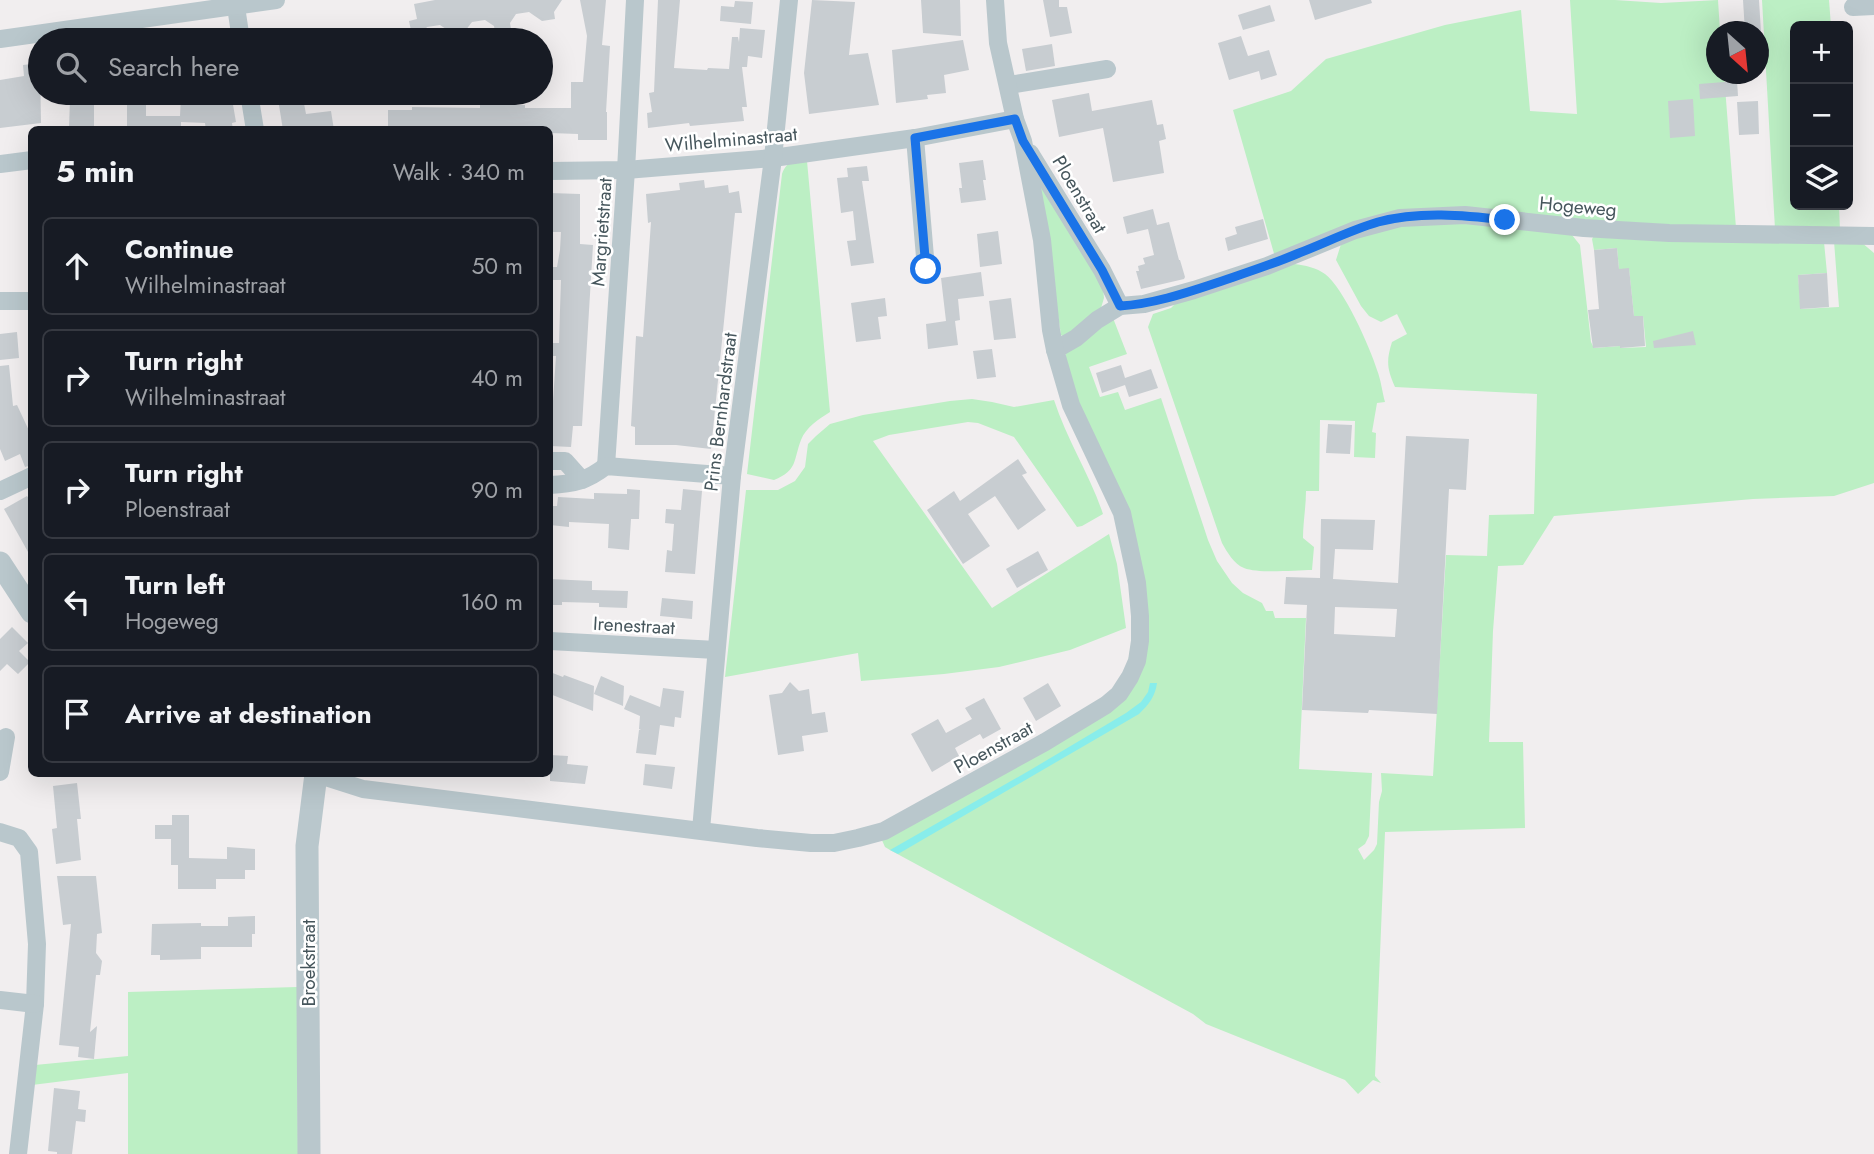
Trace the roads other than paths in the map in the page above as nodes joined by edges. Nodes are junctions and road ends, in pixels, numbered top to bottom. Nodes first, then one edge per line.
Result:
1 (276, 0) edge
2 (635, 0) edge
3 (789, 0) edge
4 (995, 0) edge
5 (235, 3) edge
6 (1874, 6) edge
7 (1853, 7) dead end
8 (72, 28) edge
9 (239, 28) edge
10 (28, 35) edge
11 (0, 39) edge
12 (1107, 69) dead end
13 (1009, 85) junction
14 (251, 105) edge
15 (1015, 119) junction
16 (254, 126) edge
17 (915, 138) junction
18 (1023, 141) junction
19 (773, 158) junction
20 (28, 160) edge
21 (0, 164) edge
22 (626, 170) junction
23 (553, 171) edge
24 (1874, 236) edge
25 (926, 269) dead end
26 (0, 301) edge
27 (28, 301) edge
28 (1120, 306) junction
29 (1055, 350) junction
30 (553, 461) edge
31 (606, 466) junction
32 (732, 476) junction
33 (28, 479) edge
34 (582, 480) junction
35 (553, 485) edge
36 (0, 491) edge
37 (0, 563) edge
38 (28, 606) edge
39 (553, 641) edge
40 (716, 650) junction
41 (6, 737) dead end
42 (0, 772) edge
43 (316, 777) edge
44 (325, 777) edge
45 (701, 831) junction
46 (0, 832) edge
47 (0, 1000) edge
48 (35, 1004) junction
49 (18, 1154) edge
50 (309, 1154) edge

1 - 5 street
2 - 22 street, Margrietstraat
3 - 19 street, Prins Bernhardstraat
4 - 13 street, Ploenstraat
5 - 8 street
5 - 9 street
6 - 7 street
10 - 11 street
12 - 13 street
13 - 15 street, Ploenstraat
14 - 16 street
15 - 17 street, Wilhelminastraat
15 - 18 street, Ploenstraat
17 - 19 street, Wilhelminastraat
17 - 25 street
18 - 28 street, Ploenstraat
18 - 29 street, Ploenstraat
19 - 22 street, Wilhelminastraat
19 - 32 street, Prins Bernhardstraat
20 - 21 street
22 - 23 street, Wilhelminastraat
22 - 31 street, Margrietstraat
24 - 28 street, Hogeweg
26 - 27 street
28 - 29 street, Hogeweg
29 - 45 street, Ploenstraat
30 - 34 street
31 - 32 street
31 - 34 street
32 - 40 street, Prins Bernhardstraat
33 - 36 street
34 - 35 street
37 - 38 street
39 - 40 street, Irenestraat
40 - 45 street, Prins Bernhardstraat
41 - 42 street
43 - 50 street, Broekstraat
44 - 45 street, Ploenstraat
46 - 48 street
47 - 48 street
48 - 49 street

